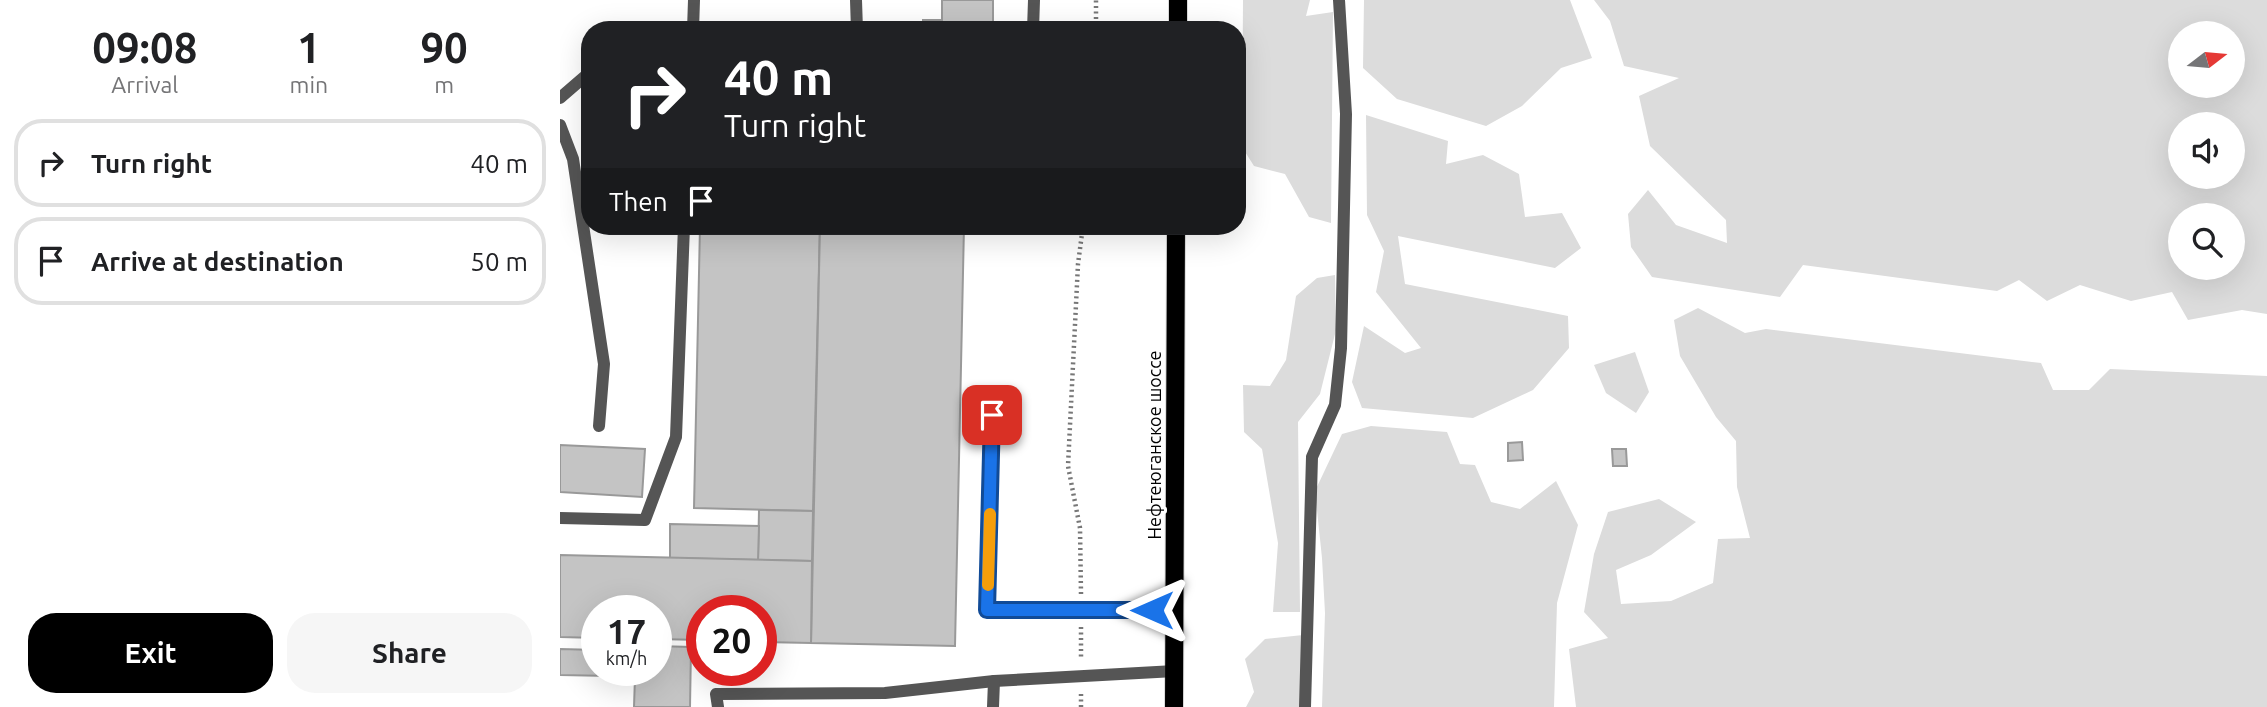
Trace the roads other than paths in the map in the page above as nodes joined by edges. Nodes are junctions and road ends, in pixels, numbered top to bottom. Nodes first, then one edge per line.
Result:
1 (694, 0) edge
2 (856, 0) edge
3 (1034, 0) edge
4 (1178, 0) edge
5 (1339, 0) edge
6 (693, 21) edge
7 (857, 21) edge
8 (1033, 21) edge
9 (1178, 21) edge
10 (581, 80) edge
11 (560, 98) edge
12 (560, 125) edge
13 (581, 212) edge
14 (584, 235) edge
15 (684, 235) edge
16 (1176, 235) edge
17 (992, 415) dead end
18 (599, 426) dead end
19 (560, 518) edge
20 (1175, 610) junction
21 (1175, 671) junction
22 (994, 681) junction
23 (886, 693) junction
24 (718, 707) edge
25 (885, 707) edge
26 (993, 707) edge
27 (1174, 707) edge
28 (1305, 707) edge

1 - 6 lane
2 - 7 lane
3 - 8 lane
4 - 9 main road
5 - 28 lane
10 - 11 lane
12 - 13 lane
14 - 18 lane
15 - 19 lane
16 - 20 main road, Нефтеюганское шоссе
17 - 20 lane
20 - 21 main road, Нефтеюганское шоссе
21 - 22 lane
21 - 27 main road, Нефтеюганское шоссе
22 - 23 lane
22 - 26 lane
23 - 24 lane
23 - 25 lane

